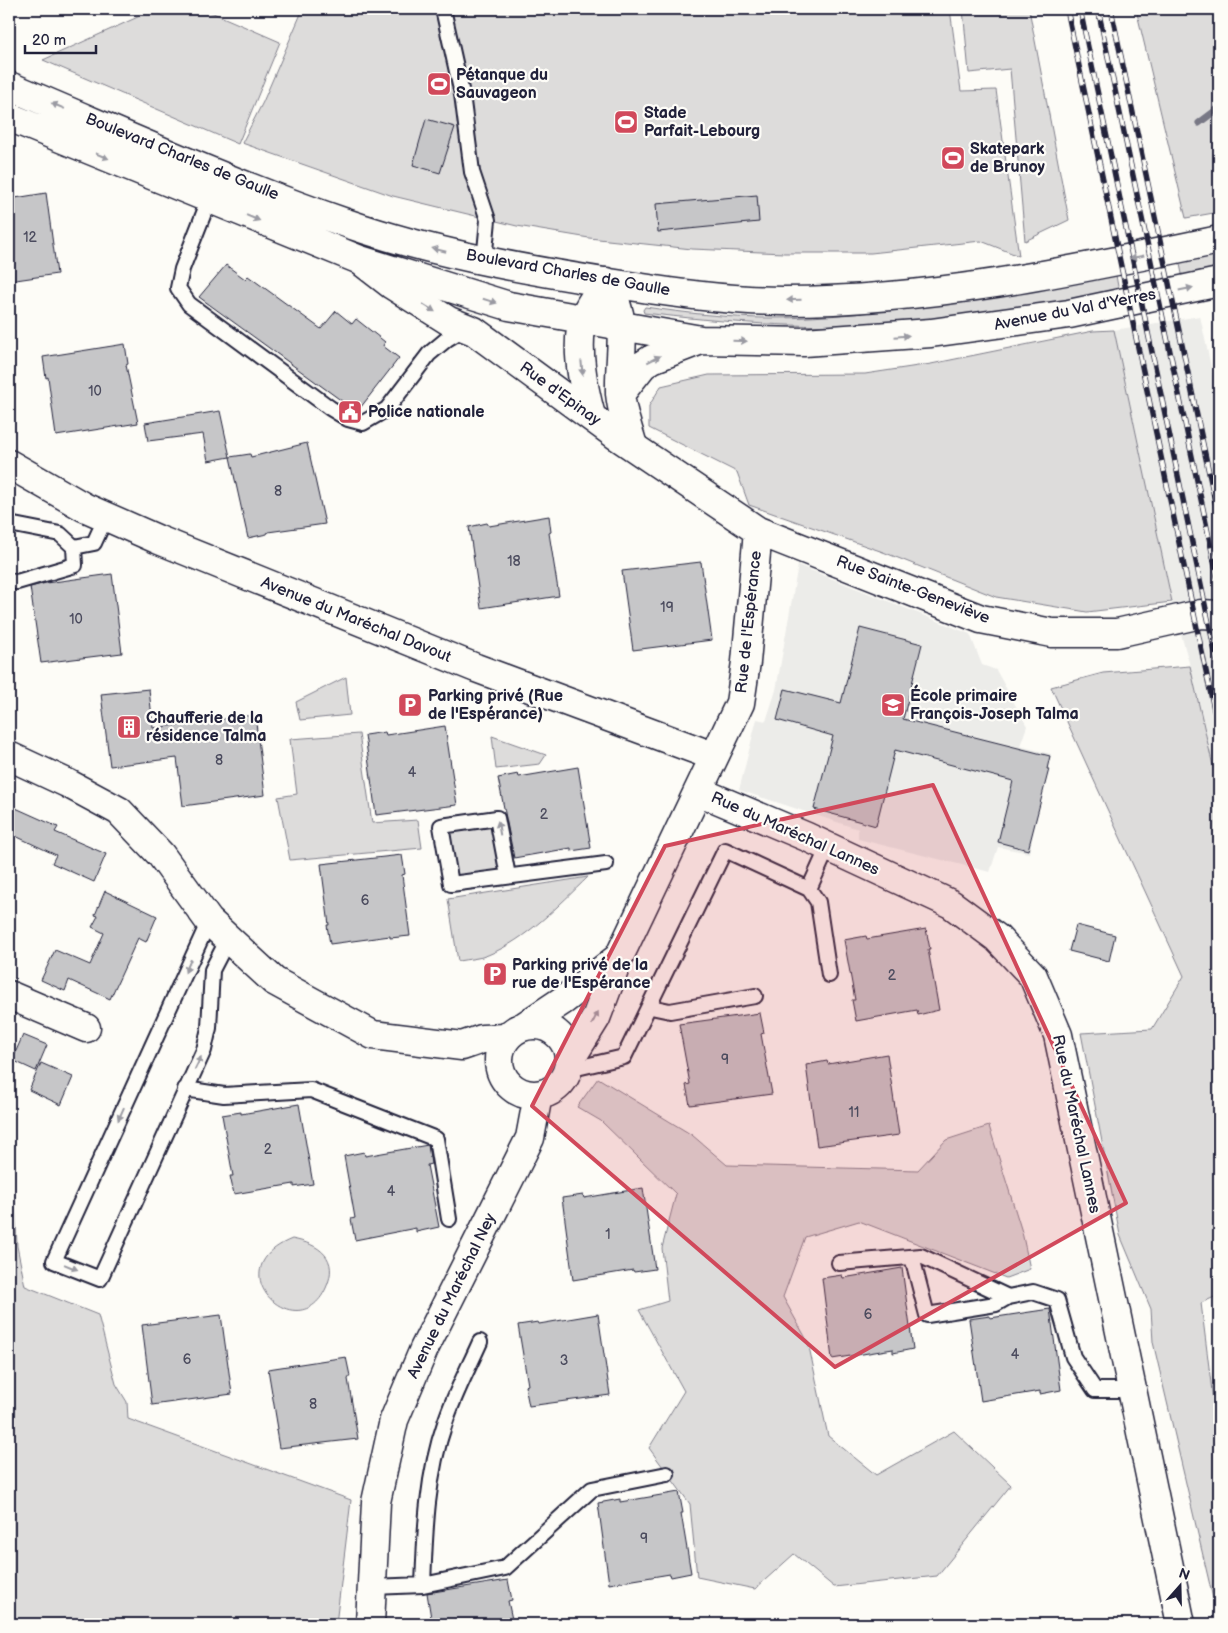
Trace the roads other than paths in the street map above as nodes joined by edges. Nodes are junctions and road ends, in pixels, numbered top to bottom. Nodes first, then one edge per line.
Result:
1 (443, 9) edge
2 (9, 86) edge
3 (9, 117) edge
4 (209, 200) junction
5 (1219, 240) edge
6 (360, 260) junction
7 (484, 261) junction
8 (606, 282) junction
9 (1219, 282) edge
10 (583, 319) junction
11 (622, 325) junction
12 (467, 327) junction
13 (931, 333) joint
14 (701, 340) junction
15 (620, 394) junction
16 (591, 416) junction
17 (633, 446) junction
18 (9, 464) edge
19 (106, 516) junction
20 (9, 524) edge
21 (758, 531) junction
22 (74, 547) junction
23 (9, 581) edge
24 (1219, 615) edge
25 (9, 756) edge
26 (713, 756) junction
27 (698, 791) junction
28 (828, 847) junction
29 (606, 864) dead end
30 (508, 876) junction
31 (808, 889) junction
32 (208, 921) junction
33 (228, 939) junction
34 (619, 957) junction
35 (829, 975) dead end
36 (9, 995) edge
37 (755, 996) dead end
38 (651, 1007) junction
39 (86, 1028) dead end
40 (516, 1031) junction
41 (462, 1046) junction
42 (569, 1065) junction
43 (501, 1071) junction
44 (185, 1088) junction
45 (538, 1094) junction
46 (449, 1219) dead end
47 (912, 1257) junction
48 (839, 1263) dead end
49 (1008, 1297) junction
50 (480, 1342) dead end
51 (1132, 1390) junction
52 (667, 1474) dead end
53 (424, 1584) junction
54 (372, 1587) junction
55 (370, 1624) edge
56 (1181, 1624) edge

1 - 7 lane
7 -> 2 street, Boulevard Charles de Gaulle
3 -> 4 street, Boulevard Charles de Gaulle
4 -> 6 street, Boulevard Charles de Gaulle
4 - 12 lane
5 -> 8 street, Boulevard Charles de Gaulle
6 -> 10 street, Boulevard Charles de Gaulle
6 -> 12 street, Rue d'Epinay
7 - 8 street, Boulevard Charles de Gaulle
8 - 10 street
8 - 11 street
13 -> 9 street, Avenue du Val d'Yerres
10 - 11 street, Boulevard Charles de Gaulle
10 -> 16 street
11 - 14 street, Boulevard Charles de Gaulle
11 - 15 street
12 - 16 street, Rue d'Epinay
14 -> 13 street, Boulevard Charles de Gaulle
15 -> 14 street
15 - 17 street
16 - 17 street, Rue d'Epinay
17 - 21 street, Rue d'Epinay
18 - 19 street, Avenue du Maréchal Davout
19 - 22 lane
19 - 26 street, Avenue du Maréchal Davout
20 - 22 lane
21 - 24 street, Rue Sainte-Geneviève
21 - 26 street, Rue de l'Espérance
22 - 23 lane
25 - 32 street
26 - 27 street, Rue de l'Espérance
27 - 28 street, Rue du Maréchal Lannes
27 - 34 street, Rue de l'Espérance
28 - 31 lane
28 - 51 street, Rue du Maréchal Lannes
29 - 30 lane
30 -> 30 lane
31 - 35 lane
31 - 38 lane
32 - 33 street
32 -> 44 lane
33 - 41 street
44 -> 33 lane
34 - 40 street, Rue de l'Espérance
42 -> 34 street, Rue de l'Espérance
36 - 39 street
37 - 38 lane
38 - 42 lane
40 - 41 street
40 - 42 street
40 - 43 street
41 - 43 street
42 - 45 street
43 - 45 street
44 - 46 lane
45 - 54 street, Avenue du Maréchal Ney
47 - 48 lane
47 - 49 lane
47 - 49 lane
49 - 51 lane
50 - 53 lane
51 - 56 street, Rue du Maréchal Lannes
52 - 53 lane
53 - 54 lane
54 - 55 street, Avenue du Maréchal Ney

